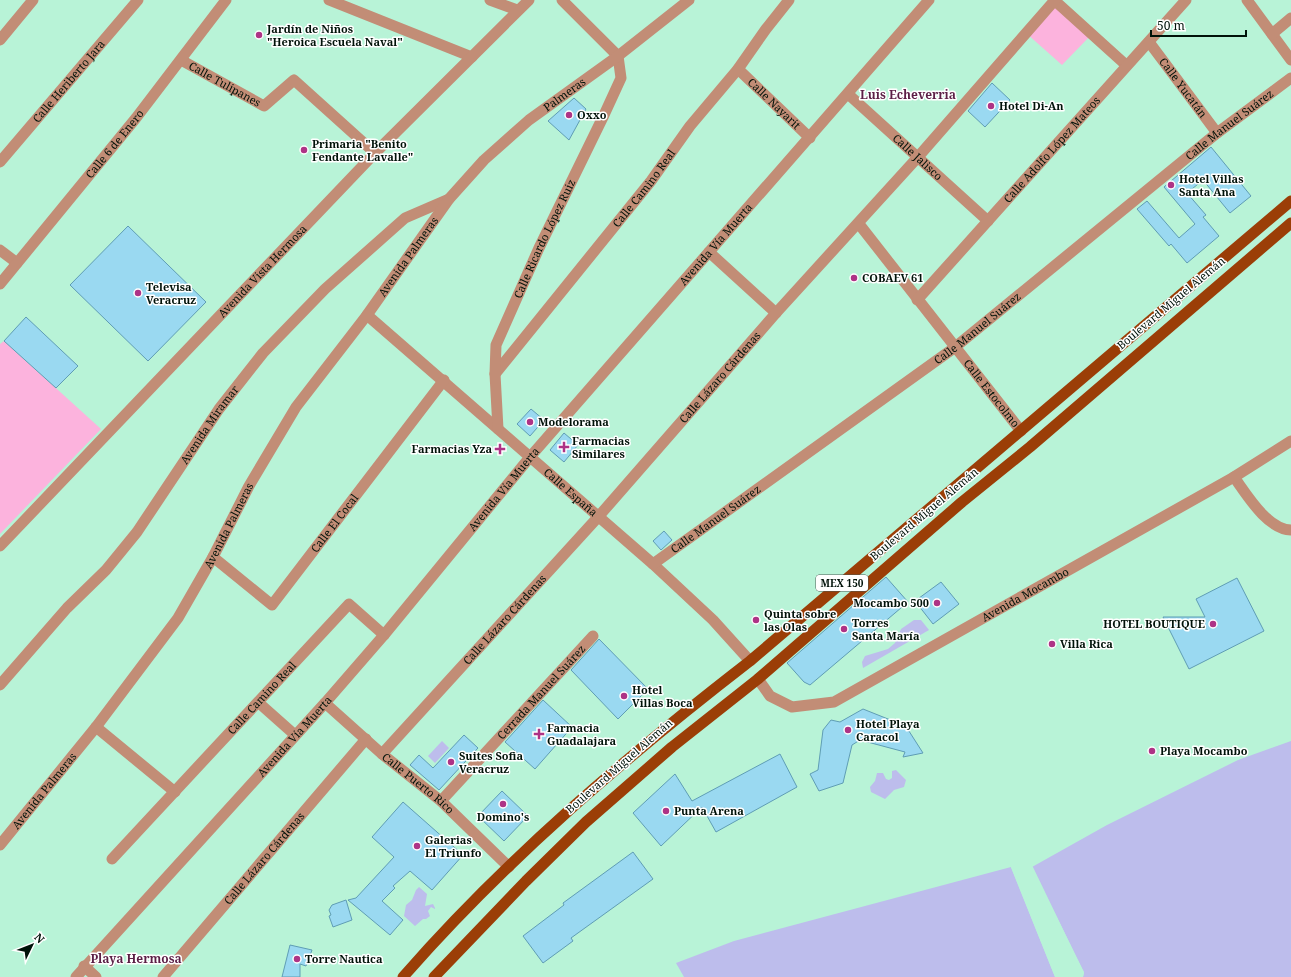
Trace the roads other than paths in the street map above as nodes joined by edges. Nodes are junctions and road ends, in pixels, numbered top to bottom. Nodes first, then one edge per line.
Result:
1 (33, 0) edge
2 (138, 0) edge
3 (226, 0) edge
4 (329, 0) edge
5 (490, 0) edge
6 (529, 0) edge
7 (562, 0) edge
8 (689, 0) edge
9 (789, 0) edge
10 (929, 0) edge
11 (1055, 0) edge
12 (1186, 0) edge
13 (1247, 0) edge
14 (517, 10) junction
15 (1291, 18) edge
16 (1272, 34) junction
17 (0, 40) edge
18 (1149, 42) junction
19 (618, 56) junction
20 (472, 57) junction
21 (181, 60) junction
22 (1291, 60) edge
23 (1126, 65) junction
24 (738, 69) junction
25 (1291, 78) edge
26 (848, 94) junction
27 (1217, 133) junction
28 (810, 138) junction
29 (375, 153) junction
30 (918, 157) junction
31 (0, 162) edge
32 (449, 198) junction
33 (1291, 201) edge
34 (988, 221) junction
35 (1291, 222) edge
36 (859, 224) junction
37 (0, 250) edge
38 (708, 252) junction
39 (17, 263) junction
40 (0, 284) edge
41 (917, 300) junction
42 (776, 313) junction
43 (367, 315) junction
44 (954, 348) junction
45 (495, 374) junction
46 (444, 380) junction
47 (498, 429) junction
48 (1021, 431) junction
49 (1291, 441) edge
50 (530, 456) junction
51 (1234, 477) junction
52 (599, 516) junction
53 (1291, 530) edge
54 (0, 546) edge
55 (213, 557) junction
56 (653, 564) junction
57 (384, 635) junction
58 (593, 636) dead end
59 (750, 660) junction
60 (758, 679) junction
61 (0, 685) edge
62 (259, 703) junction
63 (325, 703) junction
64 (96, 727) junction
65 (295, 735) junction
66 (366, 739) junction
67 (382, 754) junction
68 (175, 792) junction
69 (441, 801) junction
70 (0, 845) edge
71 (112, 859) dead end
72 (509, 867) junction
73 (84, 966) junction
74 (76, 977) edge
75 (96, 977) edge
76 (162, 977) edge
77 (403, 977) edge
78 (434, 977) edge

1 - 17 street
2 - 31 street, Calle Heriberto Jara
3 - 21 street, Calle 6 de Enero
4 - 20 street
5 - 14 street
6 - 14 street, Avenida Vista Hermosa
7 - 19 street
8 - 19 street, Palmeras
9 - 24 street, Calle Camino Real
10 - 26 street, Avenida Vía Muerta
11 - 23 street
11 - 30 street, Calle Lázaro Cárdenas
12 - 18 street, Calle Adolfo López Mateos
13 - 16 street
14 - 20 street, Avenida Vista Hermosa
15 - 16 street
16 - 22 street
18 - 23 street, Calle Adolfo López Mateos
18 - 27 street, Calle Yucatán
19 - 32 street, Palmeras
19 - 45 street, Calle Ricardo López Ruiz
20 - 29 street, Avenida Vista Hermosa
21 - 29 street, Calle Tulipanes
21 - 39 street, Calle 6 de Enero
23 - 34 street, Calle Adolfo López Mateos
24 - 28 street, Calle Nayarit
24 - 45 street, Calle Camino Real
25 - 27 street, Calle Manuel Suárez
26 - 28 street, Avenida Vía Muerta
26 - 30 street, Calle Jalisco
27 - 44 street, Calle Manuel Suárez
28 - 38 street, Avenida Vía Muerta
29 - 54 street, Avenida Vista Hermosa
30 - 34 street, Calle Jalisco
30 - 36 street, Calle Lázaro Cárdenas
32 - 43 street, Avenida Palmeras
32 - 61 street, Avenida Miramar
33 - 48 main road, Boulevard Miguel Alemán / MEX 150
34 - 41 street, Calle Adolfo López Mateos
35 - 60 main road, Boulevard Miguel Alemán / MEX 150
36 - 41 street, Calle Estocolmo
36 - 42 street, Calle Lázaro Cárdenas
37 - 39 street
38 - 42 street
38 - 50 street, Avenida Vía Muerta
39 - 40 street, Calle 6 de Enero
41 - 44 street, Calle Estocolmo
42 - 52 street, Calle Lázaro Cárdenas
43 - 46 street, Calle España
43 - 55 street, Avenida Palmeras
44 - 48 street, Calle Estocolmo
44 - 56 street, Calle Manuel Suárez
45 - 47 street, Calle Ricardo López Ruiz
46 - 47 street, Calle España
46 - 55 street, Calle El Cocal
47 - 50 street, Calle España
48 - 59 main road, Boulevard Miguel Alemán / MEX 150
49 - 51 street, Avenida Mocambo
50 - 52 street, Calle España
50 - 57 street, Avenida Vía Muerta
51 - 53 street
51 - 60 street, Avenida Mocambo
52 - 56 street, Calle España
52 - 67 street, Calle Lázaro Cárdenas
55 - 64 street, Avenida Palmeras
56 - 59 street, Calle España
57 - 62 street, Calle Camino Real
57 - 63 street, Avenida Vía Muerta
58 - 69 street, Cerrada Manuel Suárez
59 - 72 main road, Boulevard Miguel Alemán / MEX 150
60 - 78 main road, Boulevard Miguel Alemán / MEX 150
62 - 65 street
62 - 68 street, Calle Camino Real
63 - 65 street, Avenida Vía Muerta
63 - 66 street, Calle Puerto Rico
64 - 68 street
64 - 70 street, Avenida Palmeras
65 - 73 street, Avenida Vía Muerta
66 - 67 street, Calle Puerto Rico
66 - 76 street, Calle Lázaro Cárdenas
67 - 69 street, Calle Puerto Rico
68 - 71 street, Calle Camino Real
69 - 72 street, Calle Puerto Rico
72 - 77 main road, Boulevard Miguel Alemán / MEX 150
73 - 74 street, Avenida Vía Muerta
73 - 75 street

